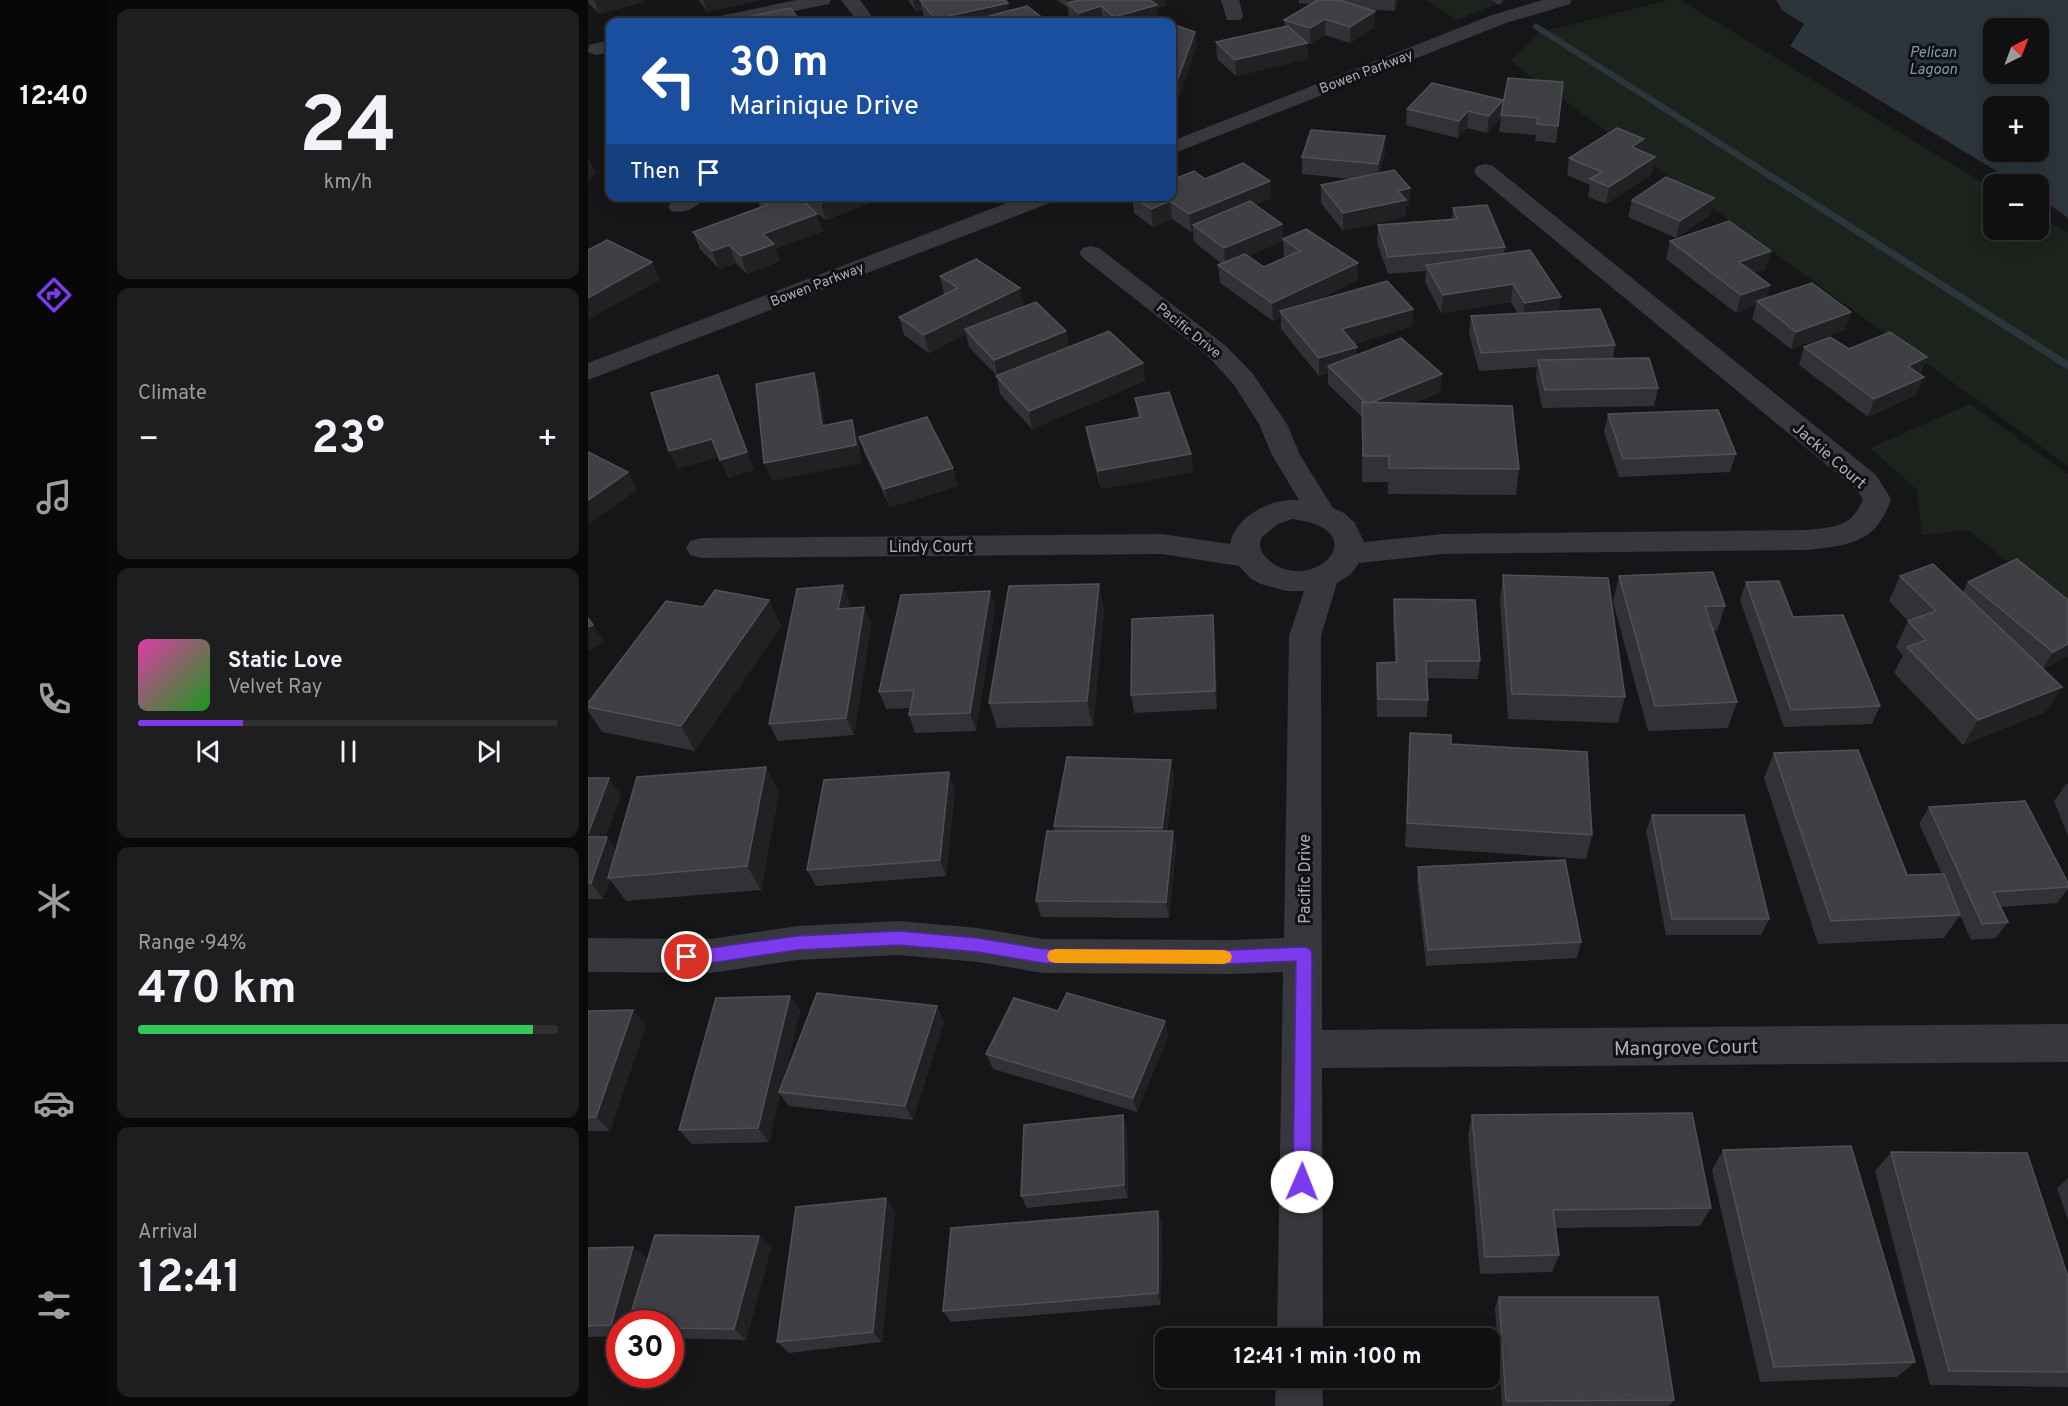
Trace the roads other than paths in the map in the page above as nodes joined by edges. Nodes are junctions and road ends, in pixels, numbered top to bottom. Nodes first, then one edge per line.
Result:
1 (822, 0) edge
2 (850, 0) edge
3 (1563, 0) edge
4 (737, 18) edge
5 (864, 18) edge
6 (1176, 145) edge
7 (1485, 171) dead end
8 (1034, 201) edge
9 (1091, 253) dead end
10 (588, 372) edge
11 (1286, 455) junction
12 (1277, 512) junction
13 (1321, 512) junction
14 (1252, 527) junction
15 (1348, 543) junction
16 (1162, 544) junction
17 (701, 548) dead end
18 (1248, 557) junction
19 (1324, 576) junction
20 (1281, 580) junction
21 (1305, 636) junction
22 (1304, 954) junction
23 (588, 955) edge
24 (2068, 1043) edge
25 (1303, 1049) junction
26 (1300, 1328) edge
27 (1299, 1388) edge
28 (1299, 1406) edge

1 - 4 street
2 - 5 street
3 - 6 street, Bowen Parkway
7 - 15 street, Jackie Court
8 - 10 street, Bowen Parkway
9 - 11 street, Pacific Drive
11 - 12 street
11 - 13 street, Pacific Drive
12 - 13 street
12 - 14 street
13 - 15 street
14 - 16 street, Lindy Court
14 - 18 street
15 - 19 street
16 - 17 street, Lindy Court
16 - 18 street, Lindy Court
18 - 20 street
19 - 20 street
19 - 21 street, Pacific Drive
20 - 21 street, Pacific Drive
21 - 22 street, Pacific Drive
22 - 23 street
22 - 25 street, Pacific Drive
24 - 25 street, Mangrove Court
25 - 26 street, Pacific Drive
27 - 28 street

